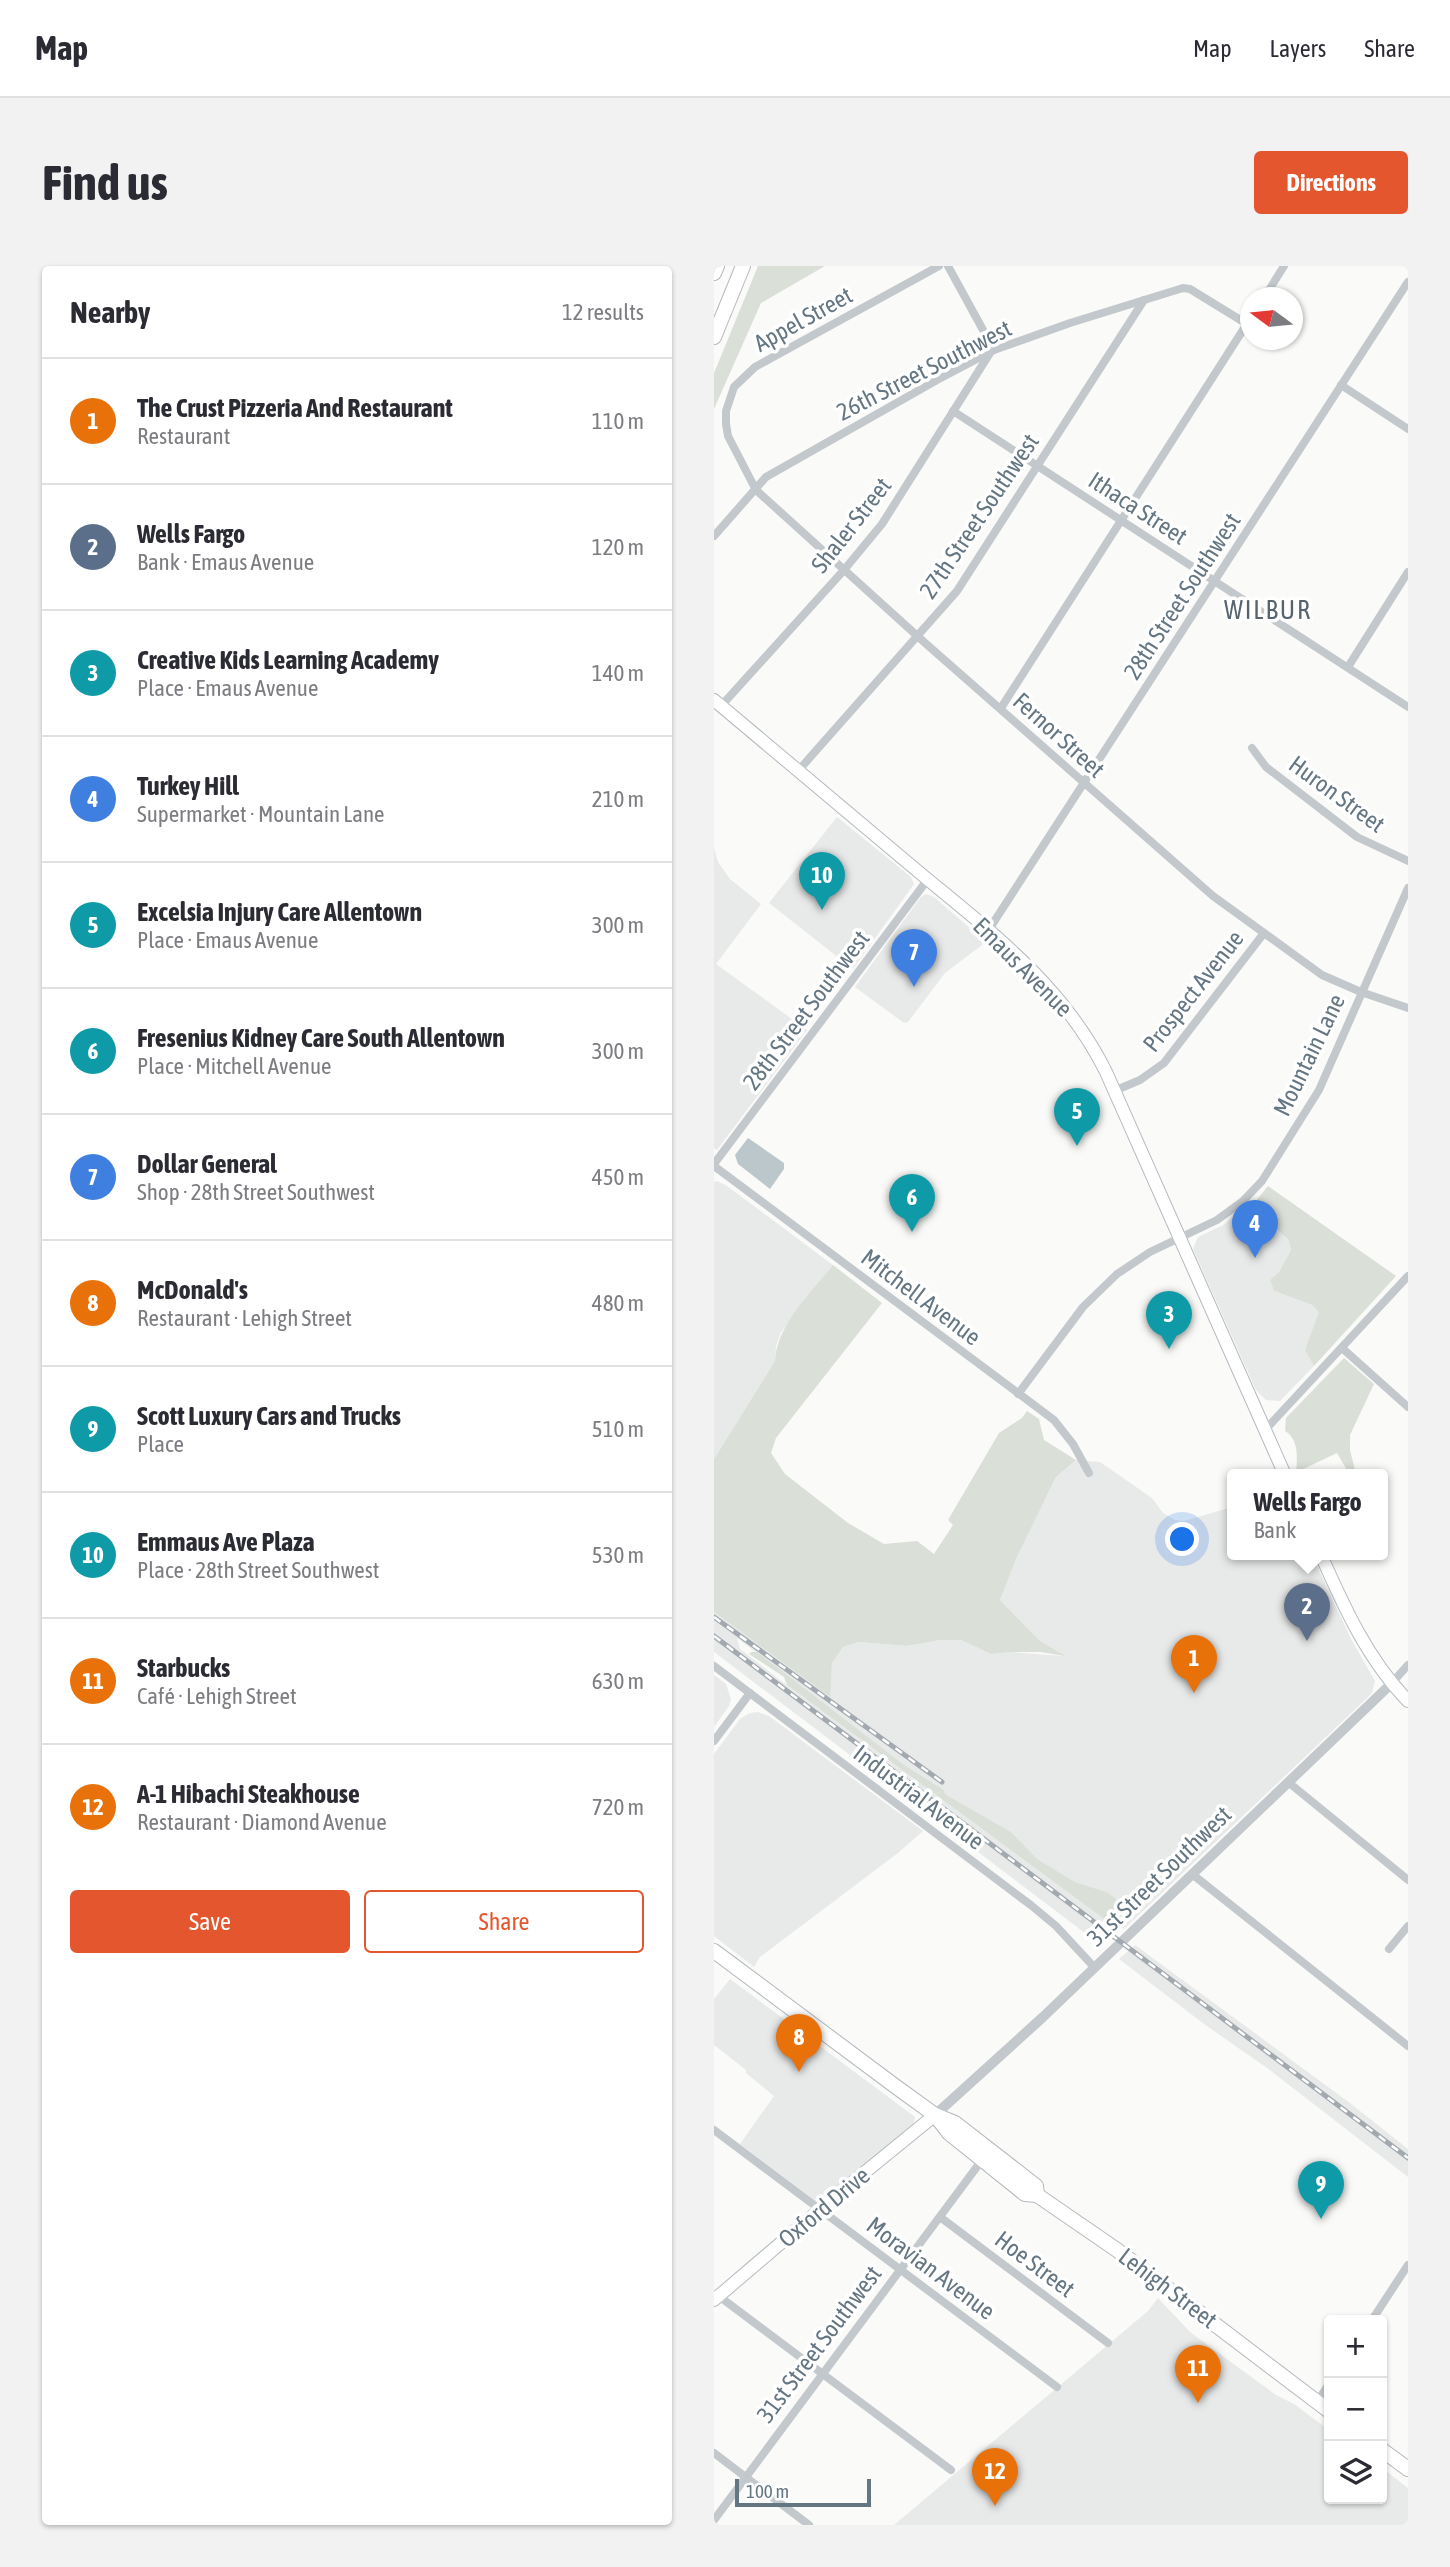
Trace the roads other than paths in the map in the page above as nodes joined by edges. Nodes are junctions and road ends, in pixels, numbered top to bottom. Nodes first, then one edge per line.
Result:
1 (717, 266) edge
2 (743, 266) edge
3 (939, 266) edge
4 (948, 266) edge
5 (1284, 266) edge
6 (714, 273) edge
7 (1271, 287) edge
8 (1406, 288) edge
9 (1144, 300) junction
10 (1240, 316) edge
11 (1240, 335) edge
12 (714, 337) edge
13 (992, 351) junction
14 (1341, 385) junction
15 (953, 411) junction
16 (1408, 429) edge
17 (728, 436) joint
18 (1038, 466) junction
19 (756, 490) junction
20 (1122, 520) junction
21 (714, 536) edge
22 (844, 570) junction
23 (1408, 572) edge
24 (1215, 580) junction
25 (917, 636) junction
26 (1348, 667) junction
27 (717, 703) edge
28 (1408, 707) edge
29 (1001, 708) junction
30 (1252, 748) dead end
31 (798, 771) junction
32 (1083, 783) junction
33 (1408, 861) edge
34 (928, 880) junction
35 (1408, 888) edge
36 (988, 930) junction
37 (1264, 933) junction
38 (1361, 992) junction
39 (1408, 1008) edge
40 (1114, 1091) junction
41 (714, 1165) edge
42 (1179, 1239) junction
43 (1408, 1276) edge
44 (1342, 1348) junction
45 (1018, 1394) junction
46 (1408, 1407) edge
47 (1265, 1430) junction
48 (1282, 1469) edge
49 (1090, 1473) dead end
50 (1323, 1560) edge
51 (1408, 1665) edge
52 (714, 1666) edge
53 (1391, 1684) junction
54 (750, 1693) junction
55 (1408, 1701) edge
56 (714, 1741) edge
57 (1288, 1782) junction
58 (1192, 1874) junction
59 (1408, 1880) edge
60 (1408, 1926) edge
61 (1389, 1949) dead end
62 (714, 1951) edge
63 (1094, 1967) junction
64 (1408, 2046) edge
65 (935, 2115) junction
66 (714, 2130) edge
67 (982, 2160) junction
68 (1037, 2195) junction
69 (820, 2209) junction
70 (940, 2217) junction
71 (1408, 2265) edge
72 (900, 2270) junction
73 (716, 2296) edge
74 (1375, 2315) edge
75 (1108, 2343) dead end
76 (823, 2374) junction
77 (1057, 2387) dead end
78 (1323, 2406) edge
79 (714, 2453) edge
80 (1387, 2454) edge
81 (1408, 2469) edge
82 (951, 2470) dead end
83 (746, 2477) junction
84 (714, 2520) edge
85 (809, 2525) edge

1 - 6 highway
2 - 12 highway
3 - 17 street, Appel Street
4 - 13 street
5 - 7 street
8 - 14 street, 28th Street Southwest
9 - 10 street, 26th Street Southwest
9 - 13 street, 26th Street Southwest
9 - 18 street, 27th Street Southwest
11 - 20 street
13 - 15 street, Shaler Street
13 - 19 street, 26th Street Southwest
14 - 16 street
14 - 24 street, 28th Street Southwest
15 - 18 street, Ithaca Street
15 - 22 street, Shaler Street
17 - 19 street, Fernor Street
18 - 20 street, Ithaca Street
18 - 25 street, 27th Street Southwest
19 - 21 street, 26th Street Southwest
19 - 22 street, Fernor Street
20 - 24 street, Ithaca Street
20 - 29 street
22 - 25 street, Fernor Street
22 - 27 street, Shaler Street
23 - 26 street
24 - 26 street, Ithaca Street
24 - 32 street, 28th Street Southwest
25 - 29 street, Fernor Street
25 - 31 street, 27th Street Southwest
26 - 28 street, Ithaca Street
27 - 31 main road, Emaus Avenue
29 - 32 street, Fernor Street
30 - 33 street, Huron Street
31 - 34 main road, Emaus Avenue
32 - 36 street, 28th Street Southwest
32 - 37 street, Fernor Street
34 - 36 main road, Emaus Avenue
34 - 41 street, 28th Street Southwest
35 - 38 street, Mountain Lane
36 - 40 main road, Emaus Avenue
37 - 38 street, Fernor Street
37 - 40 street, Prospect Avenue
38 - 39 street, Fernor Street
38 - 42 street, Mountain Lane
40 - 42 main road, Emaus Avenue
41 - 45 street, Mitchell Avenue
42 - 45 street, Mountain Lane
42 - 47 main road, Emaus Avenue
43 - 44 street
44 - 46 street
44 - 47 street
45 - 49 street, Mitchell Avenue
47 - 48 main road, Emaus Avenue
50 - 53 main road
51 - 53 street, 31st Street Southwest
52 - 54 street, Industrial Avenue
53 - 55 main road
53 - 57 street, 31st Street Southwest
54 - 56 street
54 - 63 street, Industrial Avenue
57 - 58 street, 31st Street Southwest
57 - 59 street
58 - 63 street, 31st Street Southwest
58 - 64 street
60 - 61 street
62 - 65 highway, Lehigh Street
63 - 65 street, 31st Street Southwest
65 - 67 highway, Lehigh Street
65 - 68 highway, Lehigh Street
65 - 69 main road, Oxford Drive
66 - 69 street, Moravian Avenue
67 - 68 highway, Lehigh Street
67 - 70 street, 31st Street Southwest
68 - 78 highway, Lehigh Street
69 - 72 street, Moravian Avenue
69 - 73 main road, Oxford Drive
70 - 72 street, 31st Street Southwest
70 - 75 street, Hoe Street
71 - 74 street
72 - 76 street, 31st Street Southwest
72 - 77 street, Moravian Avenue
73 - 76 street
76 - 82 street
76 - 83 street, 31st Street Southwest
79 - 83 street
80 - 81 highway
83 - 84 street, 31st Street Southwest
83 - 85 street

